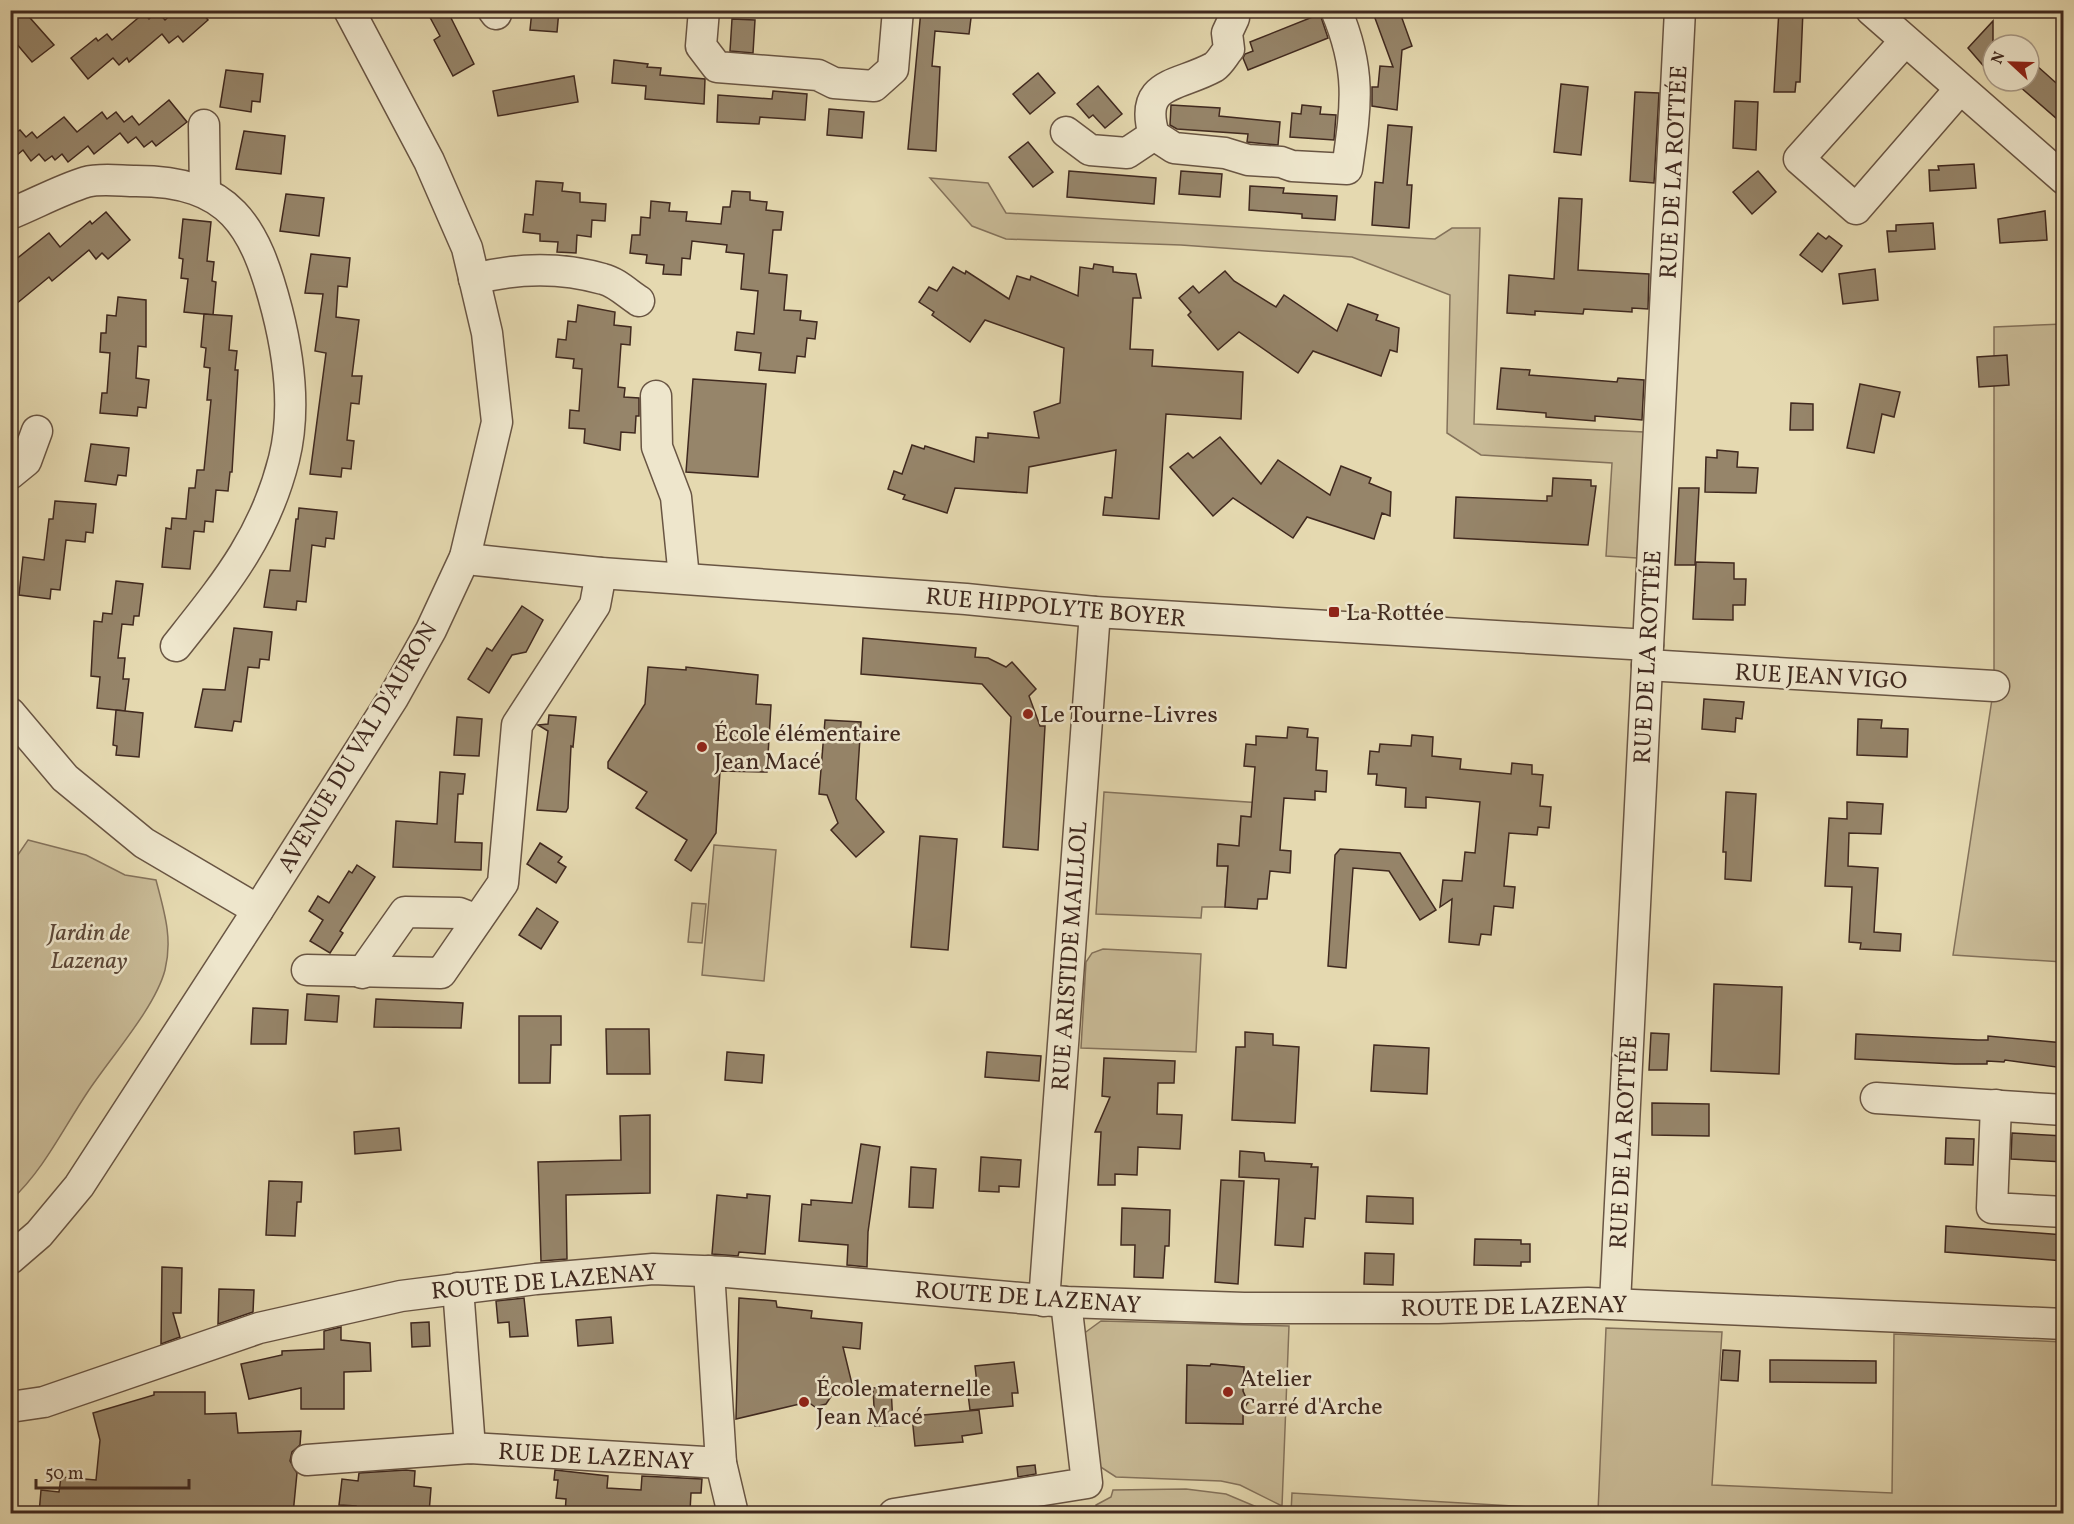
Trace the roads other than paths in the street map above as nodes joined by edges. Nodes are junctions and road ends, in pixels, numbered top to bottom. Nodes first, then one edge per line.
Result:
1 (350, 10) edge
2 (704, 10) edge
3 (898, 10) edge
4 (1336, 10) edge
5 (1680, 10) edge
6 (1871, 10) edge
7 (1241, 13) edge
8 (1905, 41) junction
9 (1960, 89) junction
10 (204, 125) dead end
11 (1066, 132) dead end
12 (1154, 135) junction
13 (2064, 179) edge
14 (206, 192) junction
15 (10, 214) edge
16 (474, 279) junction
17 (639, 301) dead end
18 (656, 396) dead end
19 (37, 431) dead end
20 (10, 474) edge
21 (465, 557) junction
22 (601, 573) junction
23 (684, 578) junction
24 (1095, 612) junction
25 (176, 646) dead end
26 (1648, 655) junction
27 (1994, 686) dead end
28 (10, 713) edge
29 (258, 910) junction
30 (477, 920) junction
31 (307, 970) dead end
32 (362, 973) junction
33 (1876, 1098) dead end
34 (1996, 1105) junction
35 (2064, 1110) edge
36 (2064, 1212) edge
37 (10, 1259) edge
38 (709, 1271) junction
39 (458, 1288) junction
40 (1055, 1301) junction
41 (1615, 1304) junction
42 (2064, 1324) edge
43 (10, 1407) edge
44 (470, 1448) junction
45 (307, 1460) dead end
46 (721, 1463) junction
47 (733, 1514) edge
48 (894, 1514) edge

1 - 16 street, AVENUE DU VAL D'AURON
2 - 3 street
4 - 12 street
5 - 26 street, RUE DE LA ROTTÉE
6 - 8 street
7 - 12 street
8 - 9 street
8 - 9 street
9 - 13 street
10 - 14 street
11 - 12 street
14 - 15 street
14 - 25 street
16 - 17 street
16 - 21 street, AVENUE DU VAL D'AURON
18 - 23 street
19 - 20 street
21 - 22 street, RUE HIPPOLYTE BOYER
21 - 29 street, AVENUE DU VAL D'AURON
22 - 23 street, RUE HIPPOLYTE BOYER
22 - 30 street
23 - 24 street, RUE HIPPOLYTE BOYER
24 - 26 street, RUE HIPPOLYTE BOYER
24 - 40 street, RUE ARISTIDE MAILLOL
26 - 27 street, RUE JEAN VIGO
26 - 41 street, RUE DE LA ROTTÉE
28 - 29 street
29 - 37 street, AVENUE DU VAL D'AURON
30 - 32 street
30 - 32 street
31 - 32 street
33 - 34 street
34 - 35 street
34 - 36 street
38 - 39 street, ROUTE DE LAZENAY
38 - 40 street, ROUTE DE LAZENAY
38 - 46 street, RUE DE LAZENAY
39 - 43 street, ROUTE DE LAZENAY
39 - 44 street, RUE DE LAZENAY
40 - 41 street, ROUTE DE LAZENAY
40 - 48 street
41 - 42 street, ROUTE DE LAZENAY
44 - 45 street, RUE DE LAZENAY
44 - 46 street, RUE DE LAZENAY
46 - 47 street, RUE DE LAZENAY

